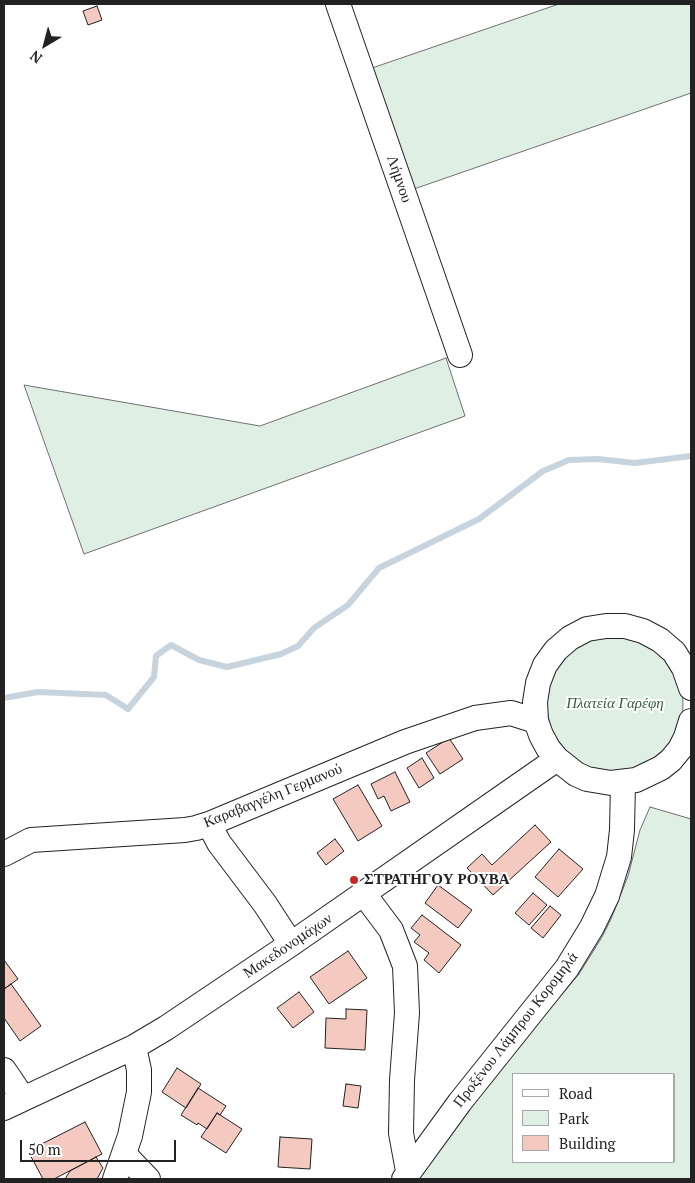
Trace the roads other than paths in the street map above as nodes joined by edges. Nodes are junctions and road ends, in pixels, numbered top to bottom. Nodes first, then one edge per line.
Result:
1 (338, 4) edge
2 (460, 355) dead end
3 (691, 688) edge
4 (536, 720) junction
5 (691, 721) edge
6 (557, 759) junction
7 (623, 783) junction
8 (208, 824) junction
9 (4, 854) edge
10 (364, 894) junction
11 (291, 944) junction
12 (134, 1047) junction
13 (4, 1070) edge
14 (13, 1103) edge
15 (124, 1154) junction
16 (406, 1175) edge
17 (115, 1179) edge
18 (148, 1179) edge

1 - 2 street, Λήμνου
3 - 4 street
4 - 6 street
4 - 8 street, Καραβαγγέλη Γερμανού
5 - 7 street
6 - 7 street
6 - 10 street, Μακεδονομάχων
7 - 16 street, Προξένου Λάμπρου Κορομηλά
8 - 9 street, Καραβαγγέλη Γερμανού
8 - 11 street
10 - 11 street, Μακεδονομάχων
10 - 16 street
11 - 12 street, Μακεδονομάχων
12 - 14 street, Μακεδονομάχων
12 - 15 street
13 - 14 street
15 - 17 street
15 - 18 street

